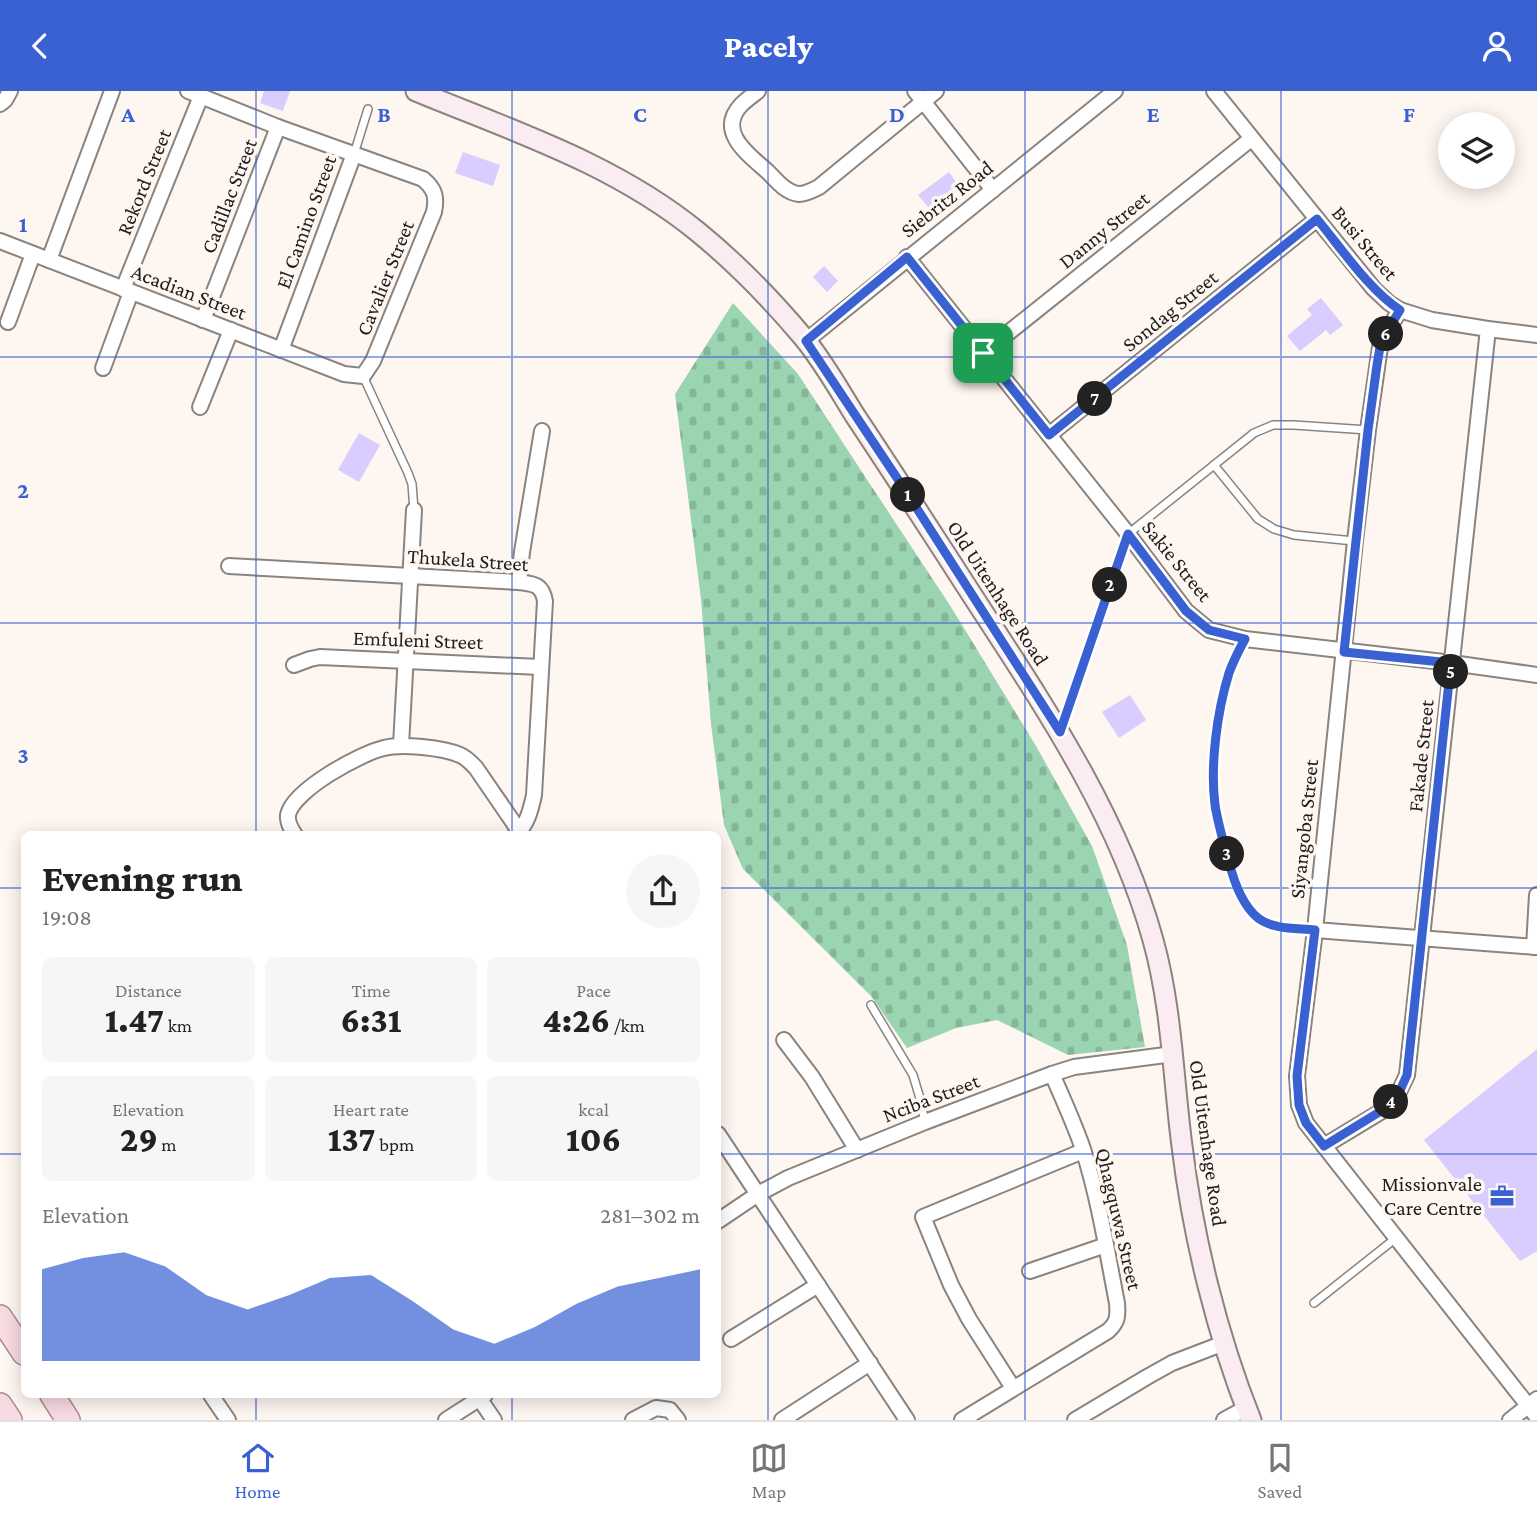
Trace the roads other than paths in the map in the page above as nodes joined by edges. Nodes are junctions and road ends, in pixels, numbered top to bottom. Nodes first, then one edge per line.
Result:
1 (10, 91) edge
2 (112, 91) edge
3 (416, 91) edge
4 (758, 91) edge
5 (936, 91) edge
6 (1115, 91) edge
7 (1214, 91) edge
8 (197, 93) edge
9 (919, 96) edge
10 (0, 104) edge
11 (368, 109) dead end
12 (278, 127) junction
13 (1251, 139) junction
14 (354, 154) junction
15 (993, 190) junction
16 (1317, 219) junction
17 (0, 241) edge
18 (33, 254) junction
19 (907, 257) junction
20 (49, 260) junction
21 (127, 290) junction
22 (1400, 310) junction
23 (203, 320) junction
24 (8, 322) dead end
25 (231, 330) junction
26 (1488, 330) junction
27 (1537, 335) edge
28 (806, 341) junction
29 (281, 350) junction
30 (983, 353) junction
31 (103, 368) dead end
32 (363, 376) junction
33 (200, 407) dead end
34 (1368, 430) junction
35 (542, 431) dead end
36 (1049, 435) junction
37 (1213, 465) junction
38 (414, 510) joint
39 (1128, 534) junction
40 (1355, 541) junction
41 (229, 566) dead end
42 (409, 577) junction
43 (519, 582) junction
44 (1245, 639) junction
45 (1344, 652) junction
46 (405, 661) junction
47 (1451, 663) junction
48 (294, 665) dead end
49 (540, 667) junction
50 (1537, 675) edge
51 (1060, 732) junction
52 (401, 745) junction
53 (292, 831) edge
54 (517, 831) edge
55 (520, 831) edge
56 (1537, 895) edge
57 (1315, 930) junction
58 (1422, 939) junction
59 (1536, 947) edge
60 (871, 1005) dead end
61 (784, 1040) dead end
62 (1173, 1054) junction
63 (1052, 1074) junction
64 (925, 1122) junction
65 (721, 1138) edge
66 (1324, 1146) junction
67 (857, 1150) junction
68 (1083, 1151) junction
69 (758, 1194) junction
70 (721, 1219) edge
71 (1396, 1238) junction
72 (1106, 1245) junction
73 (1030, 1271) dead end
74 (818, 1285) junction
75 (1314, 1303) dead end
76 (0, 1317) edge
77 (731, 1339) dead end
78 (1224, 1343) junction
79 (21, 1348) edge
80 (870, 1363) junction
81 (1013, 1388) junction
82 (54, 1398) edge
83 (213, 1398) edge
84 (478, 1398) edge
85 (482, 1398) edge
86 (0, 1405) edge
87 (1534, 1407) edge
88 (1249, 1414) edge
89 (10, 1420) edge
90 (68, 1420) edge
91 (228, 1420) edge
92 (446, 1420) edge
93 (494, 1420) edge
94 (633, 1420) edge
95 (678, 1420) edge
96 (782, 1420) edge
97 (907, 1420) edge
98 (962, 1420) edge
99 (1075, 1420) edge
100 (1224, 1420) edge
101 (1510, 1420) edge

1 - 10 street
2 - 20 street
3 - 28 street, Old Uitenhage Road
4 - 9 street
5 - 9 street
6 - 15 street, Siebritz Road
7 - 13 street, Busi Street
8 - 12 street
8 - 21 street, Rekord Street
9 - 15 street
11 - 14 lane, El Camino Street
12 - 14 street
12 - 23 street, Cadillac Street
13 - 16 street, Busi Street
13 - 30 street, Danny Street
14 - 29 street, El Camino Street
14 - 32 street, Cavalier Street
15 - 19 street, Siebritz Road
16 - 22 street, Busi Street
16 - 36 street, Sondag Street
17 - 18 street, Acadian Street
18 - 20 street, Acadian Street
18 - 24 street
19 - 28 street, Siebritz Road
19 - 30 street, Sakie Street
20 - 21 street, Acadian Street
21 - 23 street, Acadian Street
21 - 31 street, Rekord Street
22 - 26 street, Busi Street
22 - 34 street, Siyangoba Street
23 - 25 street, Acadian Street
25 - 29 street, Acadian Street
25 - 33 street
26 - 27 street, Busi Street
26 - 47 street, Fakade Street
28 - 51 street, Old Uitenhage Road
29 - 32 street, Acadian Street
30 - 36 street, Sakie Street
32 - 38 lane
34 - 37 lane
34 - 40 street, Siyangoba Street
35 - 43 street
36 - 39 street, Sakie Street
37 - 39 lane
37 - 40 lane
38 - 42 street
39 - 44 street, Sakie Street
39 - 51 lane
40 - 45 street, Siyangoba Street
41 - 42 street, Thukela Street
42 - 43 street, Thukela Street
42 - 46 street
43 - 49 street, Thukela Street
44 - 45 street, Sakie Street
44 - 57 lane
45 - 47 street, Sakie Street
45 - 57 street, Siyangoba Street
46 - 48 street, Emfuleni Street
46 - 49 street, Emfuleni Street
46 - 52 street
47 - 50 street, Sakie Street
47 - 58 street, Fakade Street
49 - 55 street, Thukela Street
51 - 62 street, Old Uitenhage Road
52 - 53 street
52 - 54 street
56 - 59 street
57 - 58 street
57 - 66 street, Siyangoba Street
58 - 59 street
58 - 66 street, Fakade Street
60 - 64 lane
61 - 67 street
62 - 63 street, Nciba Street
62 - 78 street, Old Uitenhage Road
63 - 64 street, Nciba Street
63 - 68 street, Qhagquwa Street
64 - 67 street, Nciba Street
65 - 69 street
66 - 71 street, Siyangoba Street
67 - 69 street, Nciba Street
68 - 72 street, Qhagquwa Street
68 - 81 street
69 - 70 street, Nciba Street
69 - 74 street
71 - 75 lane
71 - 87 street, Siyangoba Street
72 - 73 street
72 - 81 street, Qhagquwa Street
74 - 77 street
74 - 80 street
76 - 79 main road
78 - 88 street, Old Uitenhage Road
78 - 99 street
80 - 96 street
80 - 97 street
81 - 98 street, Qhagquwa Street
82 - 90 main road
83 - 91 street
84 - 92 street
85 - 93 street
86 - 89 main road
87 - 101 street
88 - 100 street
94 - 95 street

